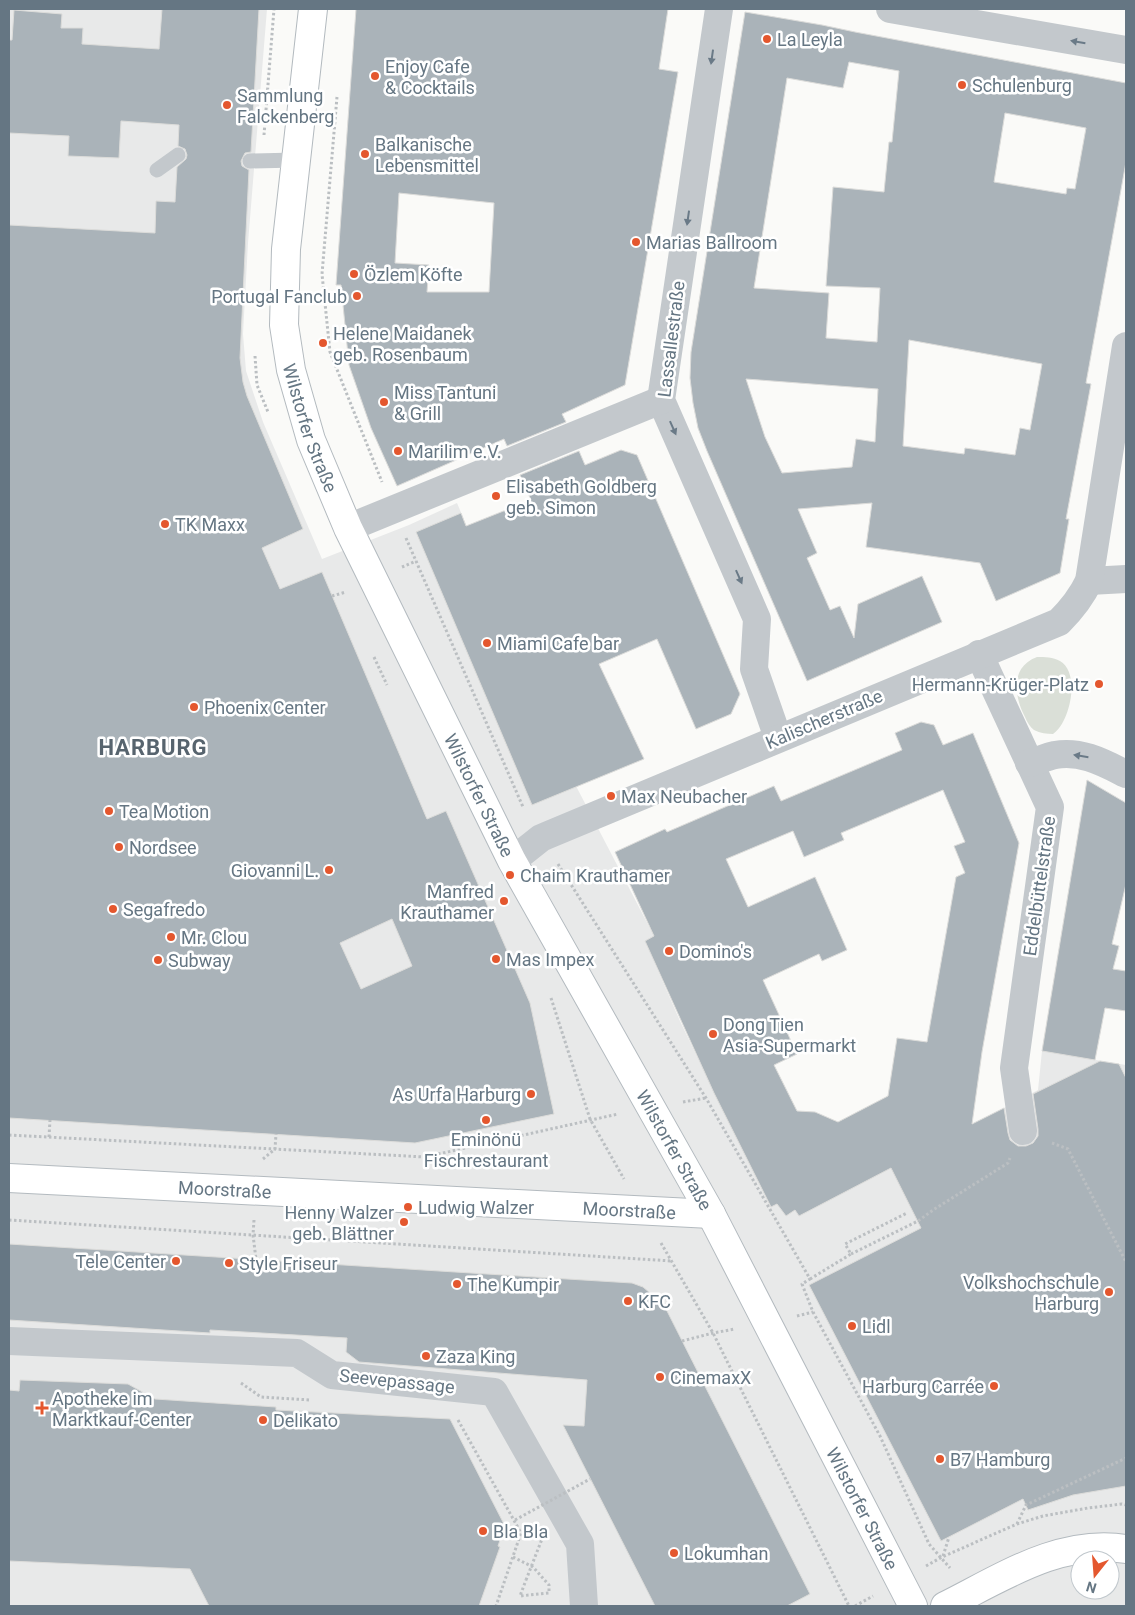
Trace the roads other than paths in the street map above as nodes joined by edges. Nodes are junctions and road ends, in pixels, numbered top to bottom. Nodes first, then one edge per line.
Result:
1 (313, 9) edge
2 (719, 9) edge
3 (890, 9) edge
4 (1126, 50) edge
5 (178, 155) dead end
6 (256, 160) road end
7 (296, 160) junction
8 (157, 170) dead end
9 (1126, 346) edge
10 (661, 400) junction
11 (348, 528) junction
12 (1126, 578) edge
13 (1089, 581) junction
14 (979, 654) junction
15 (778, 738) junction
16 (1029, 763) junction
17 (1126, 774) edge
18 (512, 861) junction
19 (1023, 1131) road end
20 (9, 1178) edge
21 (711, 1214) junction
22 (9, 1341) edge
23 (1126, 1549) edge
24 (584, 1606) edge
25 (913, 1606) edge
26 (945, 1606) edge

1 - 7 main road, Wilstorfer Straße
2 -> 10 street, Lassallestraße
4 -> 3 street
5 - 8 lane
6 - 7 lane
7 - 11 main road, Wilstorfer Straße
9 - 13 street
10 - 11 street
10 -> 15 street, Lassallestraße
11 - 18 main road, Wilstorfer Straße
12 - 13 street
13 - 14 street, Kalischerstraße
14 - 15 street, Kalischerstraße
14 - 16 street, Eddelbüttelstraße
15 - 18 street, Kalischerstraße
17 -> 16 street
16 - 19 street, Eddelbüttelstraße
18 - 21 main road, Wilstorfer Straße
20 - 21 main road, Moorstraße
21 - 25 main road, Wilstorfer Straße
22 - 24 street, Seevepassage
23 - 26 main road

